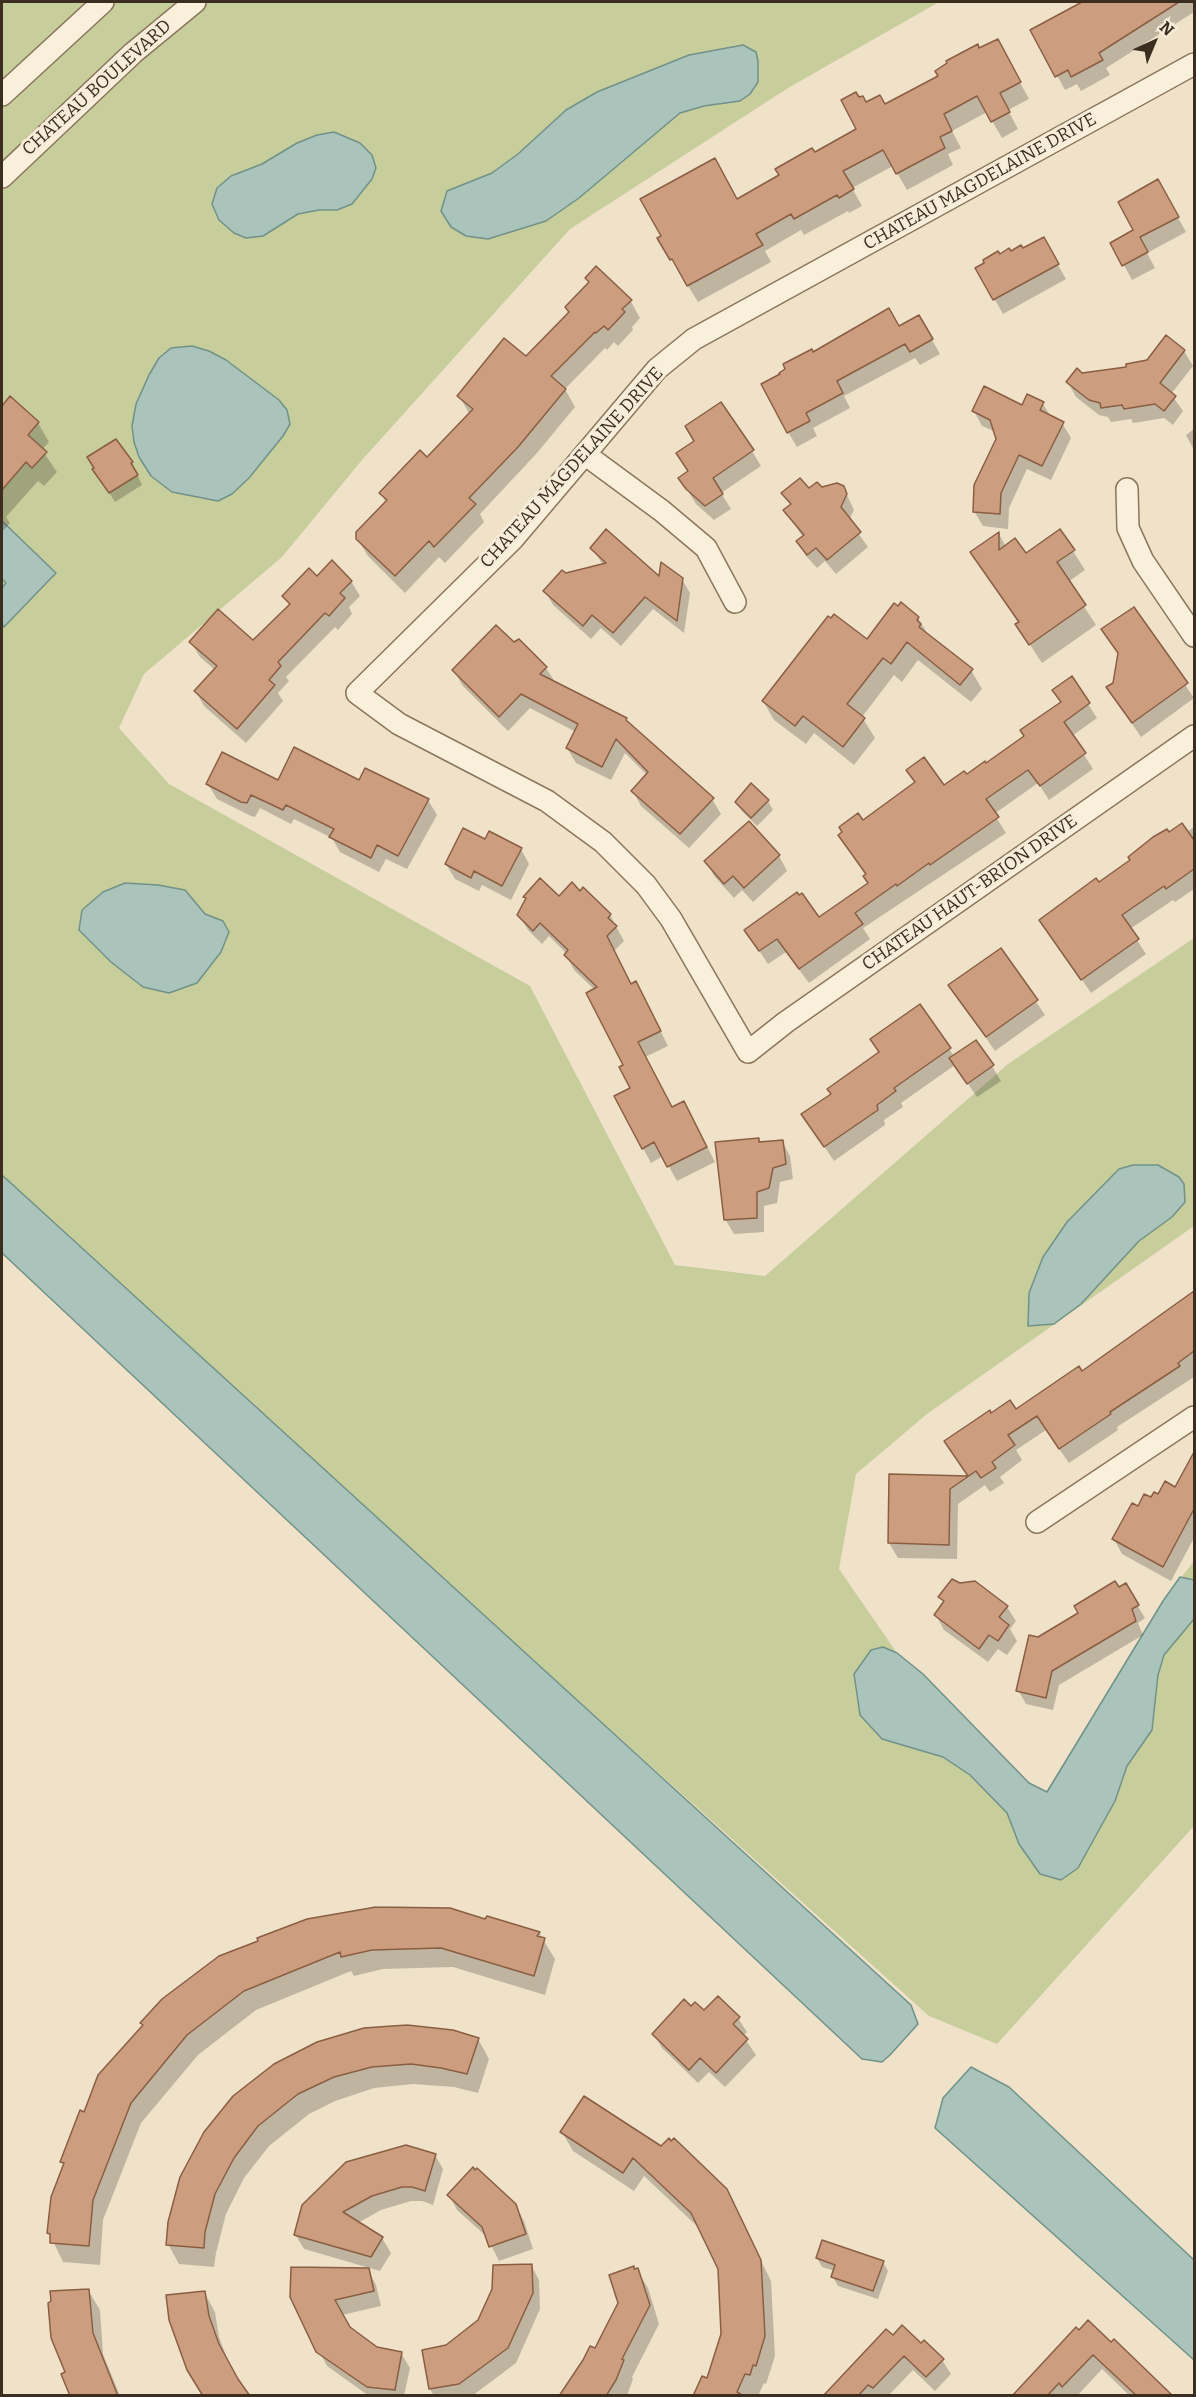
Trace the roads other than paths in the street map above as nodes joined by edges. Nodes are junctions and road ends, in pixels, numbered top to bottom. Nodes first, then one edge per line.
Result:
1 (103, 2) edge
2 (195, 2) edge
3 (1194, 64) edge
4 (2, 95) edge
5 (2, 177) edge
6 (586, 455) junction
7 (1127, 489) dead end
8 (735, 602) dead end
9 (1194, 636) edge
10 (1194, 736) edge
11 (748, 1052) joint
12 (1194, 1417) edge
13 (1037, 1522) dead end

1 - 4 street
2 - 5 street, CHATEAU BOULEVARD
3 - 6 street, CHATEAU MAGDELAINE DRIVE
6 - 8 street
6 - 11 street, CHATEAU MAGDELAINE DRIVE
7 - 9 street
10 - 11 street, CHATEAU HAUT-BRION DRIVE
12 - 13 street

